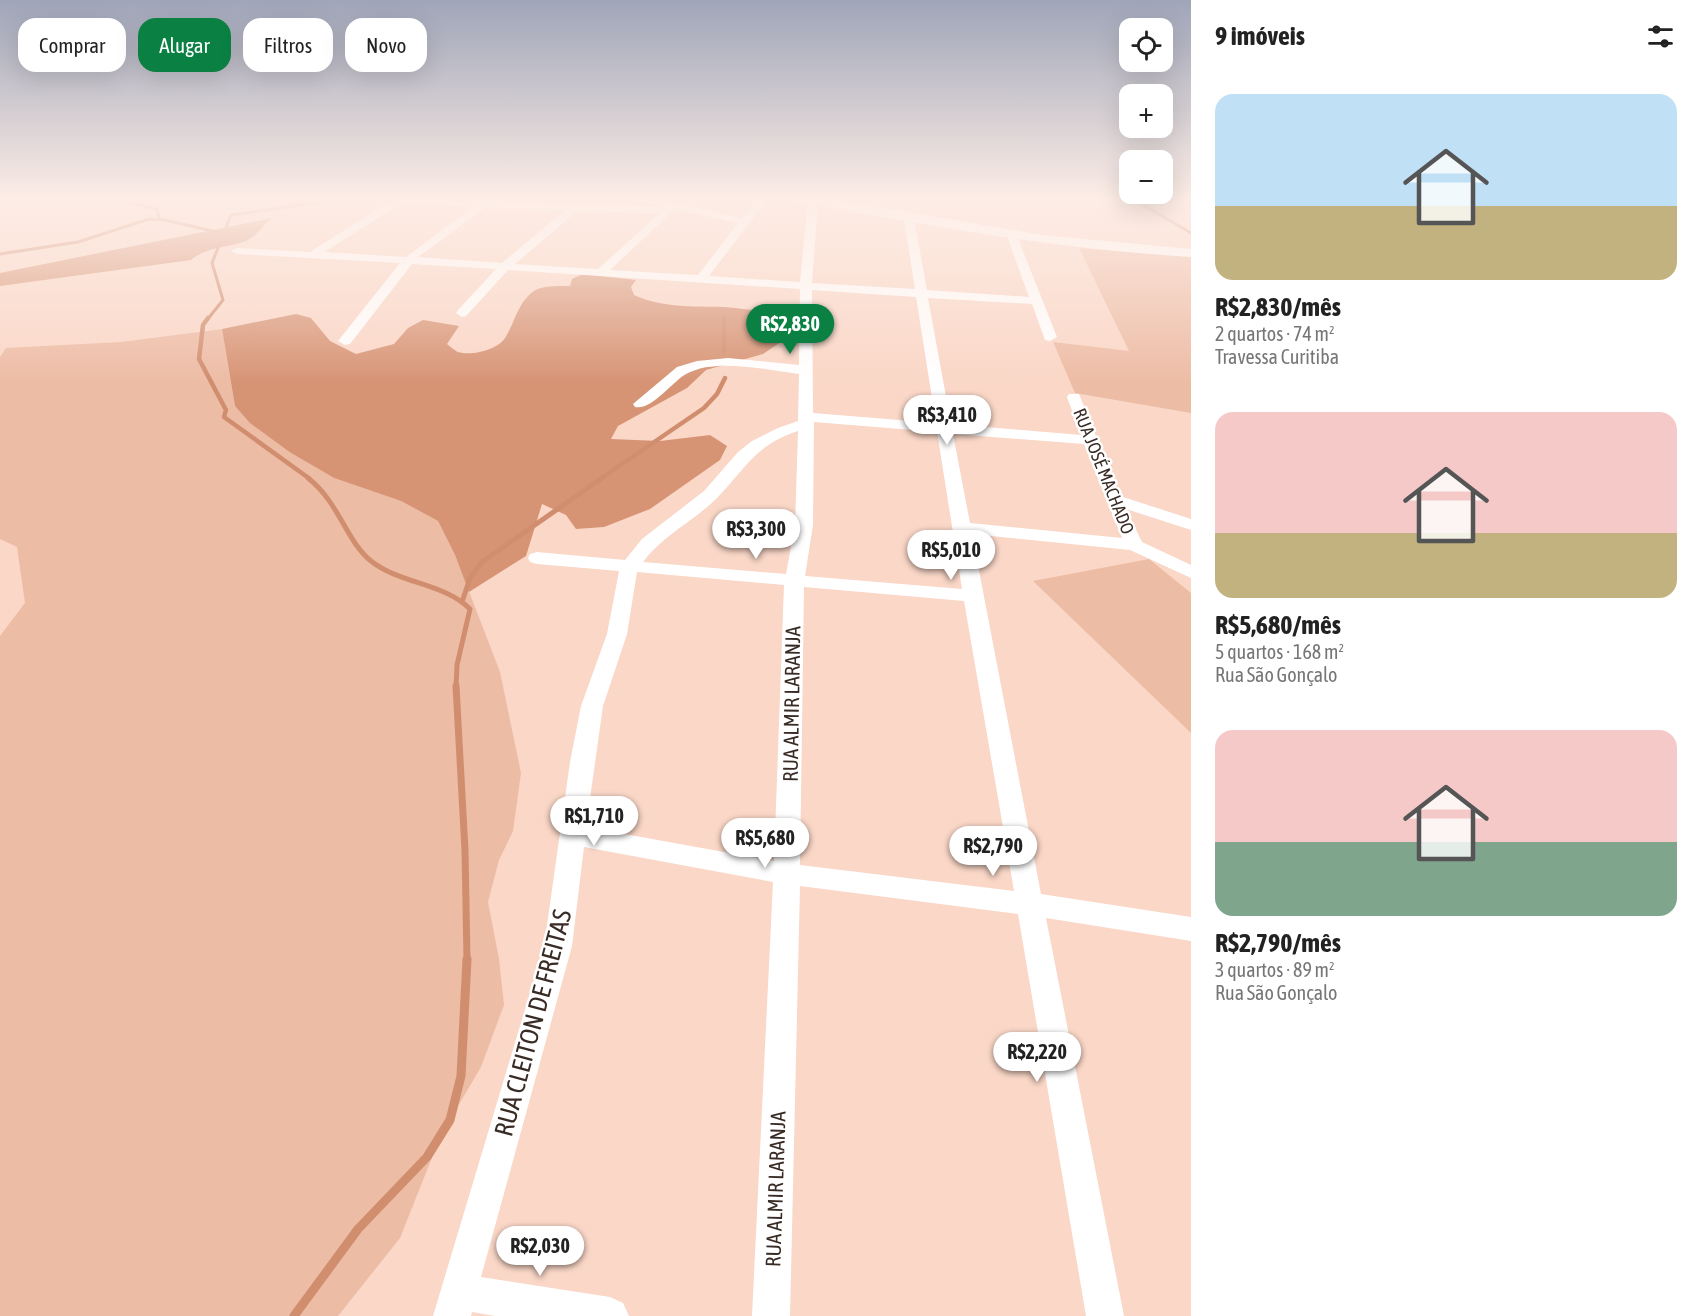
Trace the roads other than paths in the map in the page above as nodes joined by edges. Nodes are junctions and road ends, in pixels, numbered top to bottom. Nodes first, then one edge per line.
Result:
1 (378, 258) edge
2 (514, 258) edge
3 (616, 258) edge
4 (717, 258) edge
5 (808, 258) edge
6 (915, 258) edge
7 (1020, 258) edge
8 (408, 260) junction
9 (504, 267) junction
10 (600, 273) junction
11 (701, 279) junction
12 (806, 286) junction
13 (921, 294) junction
14 (1036, 301) junction
15 (462, 313) dead end
16 (1050, 337) dead end
17 (345, 340) dead end
18 (805, 370) junction
19 (1074, 397) dead end
20 (640, 404) dead end
21 (806, 421) junction
22 (944, 429) junction
23 (1090, 440) junction
24 (1113, 499) junction
25 (1191, 525) edge
26 (962, 528) junction
27 (1134, 545) junction
28 (537, 558) dead end
29 (629, 567) junction
30 (1191, 572) edge
31 (794, 582) junction
32 (973, 596) junction
33 (573, 835) junction
34 (787, 874) junction
35 (1030, 904) junction
36 (1191, 929) edge
37 (456, 1304) edge
38 (610, 1316) edge
39 (771, 1316) edge
40 (1105, 1316) edge

1 - 8 street
2 - 9 street
3 - 10 street
4 - 11 street
5 - 12 street, RUA ALMIR LARANJA
6 - 13 street
7 - 14 street
8 - 9 street
8 - 17 street
9 - 10 street
9 - 15 street
10 - 11 street
11 - 12 street
12 - 13 street
12 - 18 street, RUA ALMIR LARANJA
13 - 14 street
13 - 22 street
14 - 16 street
18 - 20 street
18 - 21 street, RUA ALMIR LARANJA
19 - 23 street, RUA JOSÉ MACHADO
21 - 22 street
21 - 29 street, RUA CLEITON DE FREITAS
21 - 31 street, RUA ALMIR LARANJA
22 - 23 street
22 - 26 street
23 - 24 street, RUA JOSÉ MACHADO
24 - 25 street
24 - 27 street, RUA JOSÉ MACHADO
26 - 27 street
26 - 32 street
27 - 30 street
28 - 29 street
29 - 31 street
29 - 33 street, RUA CLEITON DE FREITAS
31 - 32 street
31 - 34 street, RUA ALMIR LARANJA
32 - 35 street
33 - 34 street
33 - 37 street, RUA CLEITON DE FREITAS
34 - 35 street
34 - 39 street, RUA ALMIR LARANJA
35 - 36 street
35 - 40 street
37 - 38 street

